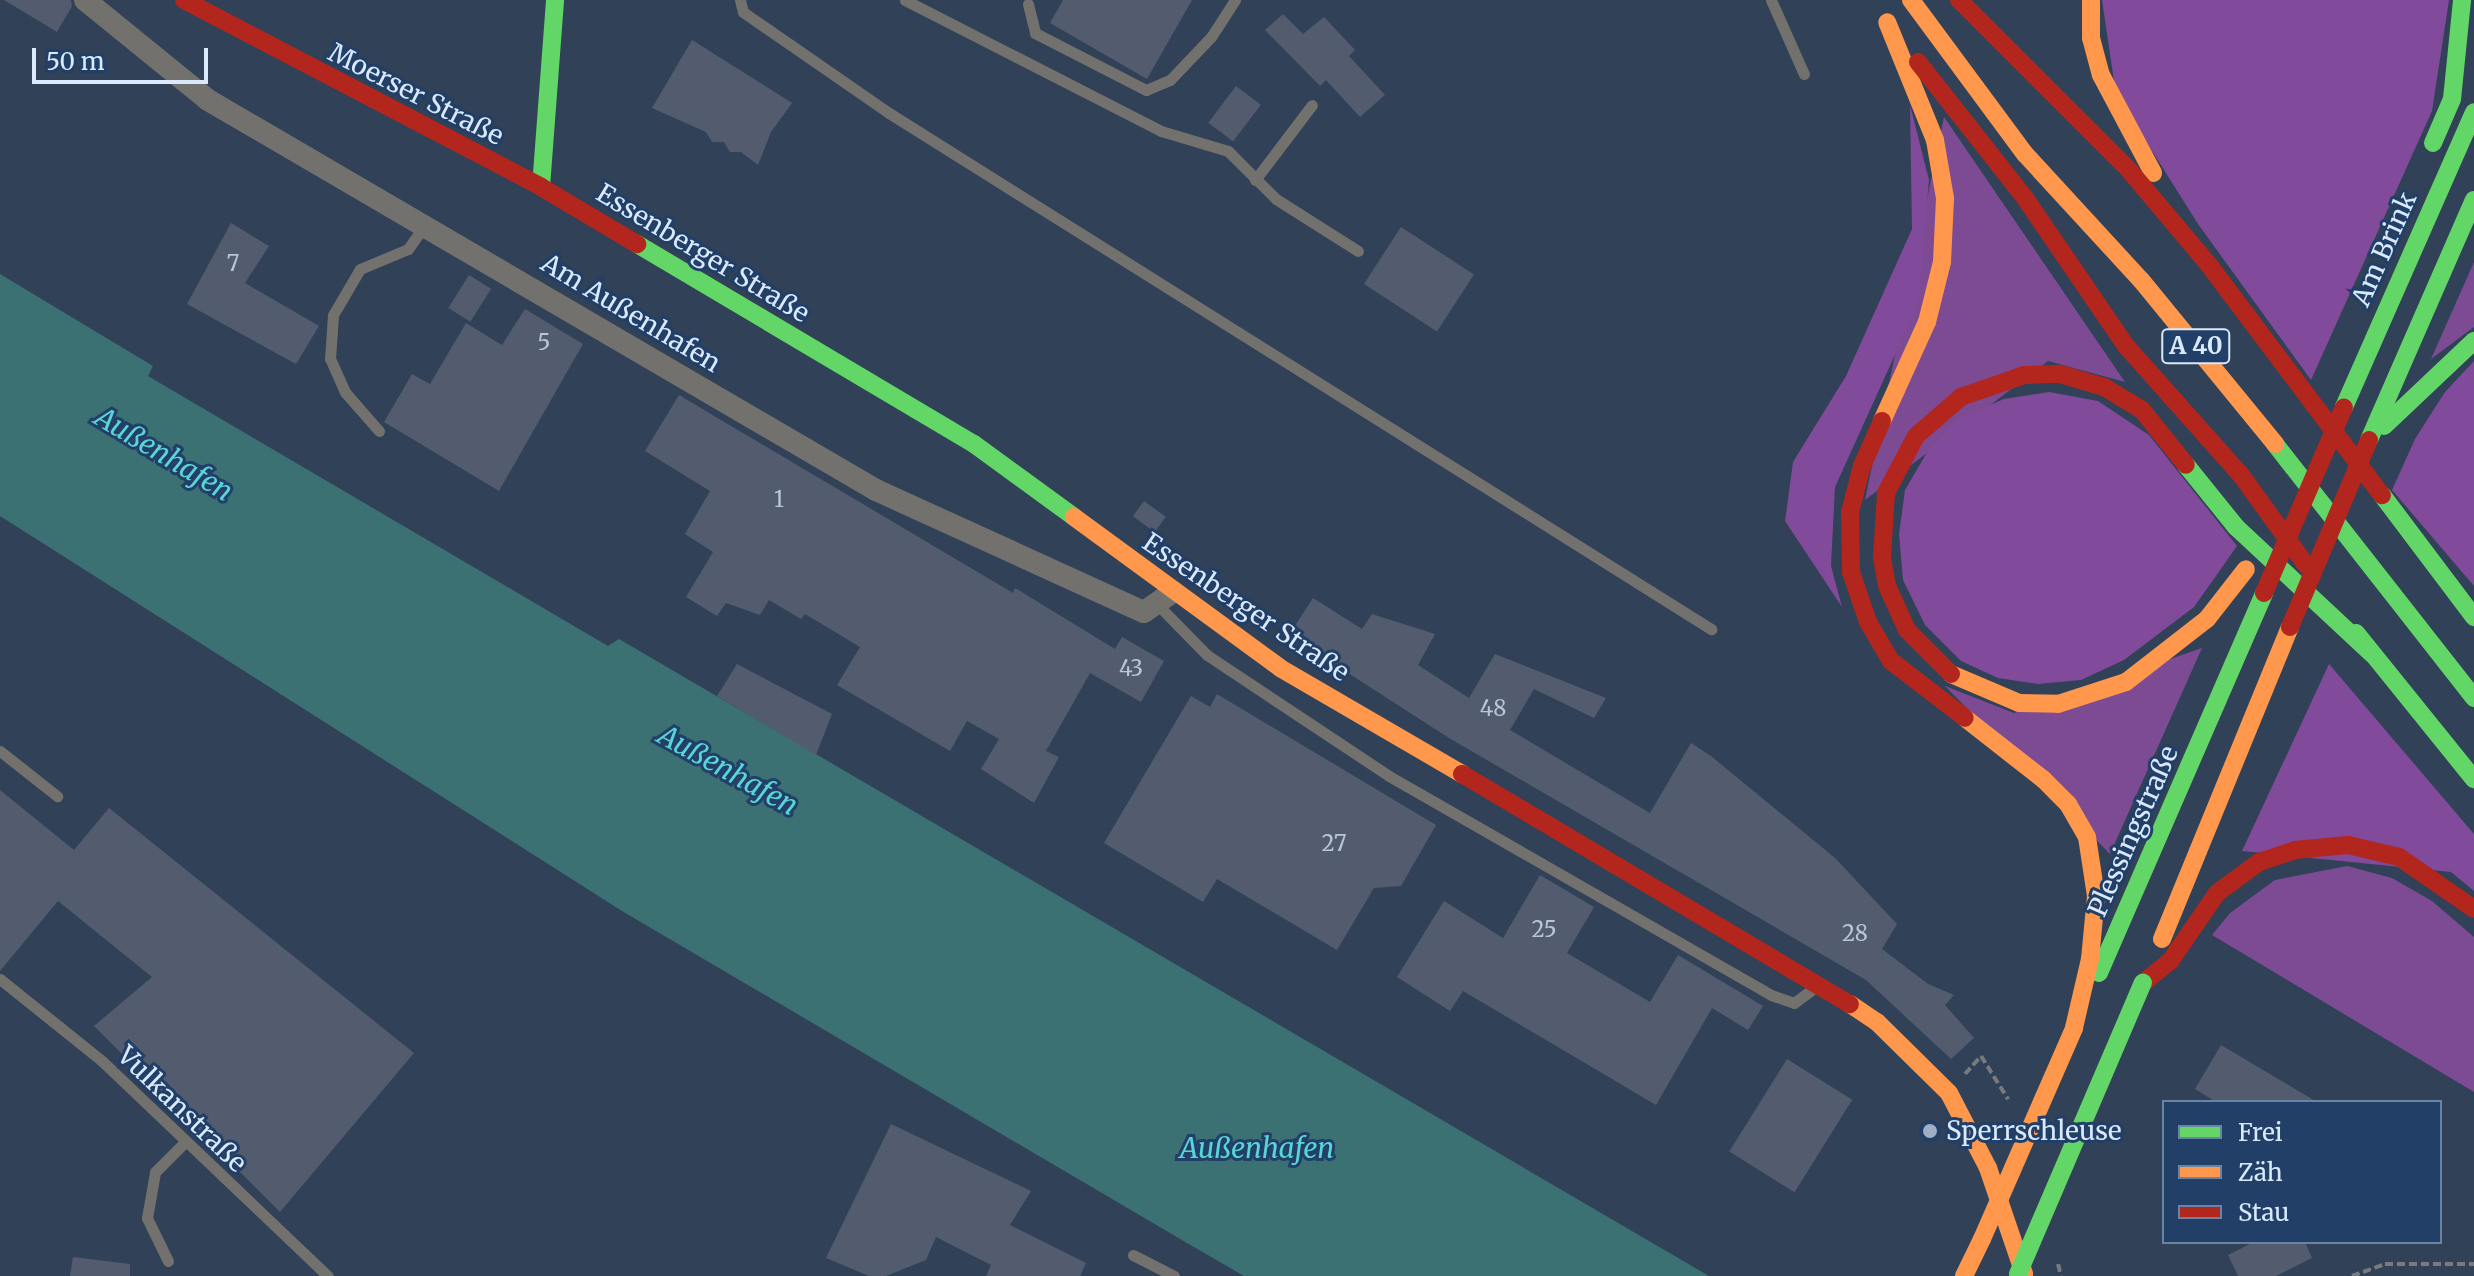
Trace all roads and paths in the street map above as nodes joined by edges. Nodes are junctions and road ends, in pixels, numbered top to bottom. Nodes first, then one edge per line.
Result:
1 (85, 0) edge
2 (184, 0) edge
3 (555, 0) edge
4 (740, 0) edge
5 (905, 0) edge
6 (1235, 0) edge
7 (1771, 0) edge
8 (1873, 0) edge
9 (1911, 0) edge
10 (1959, 0) edge
11 (2091, 0) edge
12 (2462, 0) edge
13 (1026, 1) edge
14 (1887, 22) junction
15 (1804, 74) dead end
16 (1312, 105) dead end
17 (2474, 112) edge
18 (1255, 180) junction
19 (541, 187) junction
20 (2474, 200) edge
21 (2428, 210) junction
22 (425, 224) junction
23 (1358, 251) dead end
24 (2209, 265) junction
25 (2474, 341) edge
26 (2344, 407) joint
27 (379, 431) dead end
28 (2369, 440) junction
29 (2305, 494) junction
30 (2454, 591) junction
31 (1164, 597) junction
32 (2474, 605) edge
33 (2474, 617) edge
34 (1711, 629) dead end
35 (2372, 654) junction
36 (2474, 698) edge
37 (0, 751) edge
38 (2474, 779) edge
39 (57, 796) dead end
40 (2474, 909) edge
41 (0, 979) edge
42 (1821, 983) junction
43 (2143, 983) junction
44 (2074, 1028) junction
45 (184, 1143) junction
46 (1133, 1255) dead end
47 (168, 1261) dead end
48 (2474, 1264) edge
49 (328, 1276) edge
50 (1174, 1276) edge
51 (1966, 1276) edge
52 (2017, 1276) edge
53 (2025, 1276) edge
54 (2352, 1276) edge

1 - 22 street, Am Außenhafen
2 - 19 main road, Moerser Straße
3 - 19 main road
4 - 34 lane
5 - 18 lane
6 - 13 lane
7 - 15 lane
8 - 14 main road, A 40
9 - 36 main road, A 40
10 - 24 main road
11 - 24 main road
12 - 21 main road
14 - 35 main road, A 40
14 - 44 main road
16 - 18 lane
17 - 21 main road, Am Brink
18 - 23 lane
19 - 31 main road, Essenberger Straße
20 - 28 main road
21 - 26 main road, Am Brink
22 - 27 lane
22 - 31 street, Am Außenhafen
24 - 30 main road
25 - 28 main road
26 - 29 main road, Plessingstraße, bridge
28 - 43 main road, bridge
29 - 35 main road
29 - 44 main road, Plessingstraße, bridge
30 - 32 main road
30 - 33 main road
31 - 42 main road, Essenberger Straße
31 - 42 lane
35 - 38 main road, A 40
37 - 39 lane
40 - 43 main road
41 - 45 lane, Vulkanstraße
42 - 53 main road, Essenberger Straße
43 - 52 main road, bridge
44 - 51 main road, Plessingstraße, bridge
45 - 47 lane
45 - 49 lane, Vulkanstraße
46 - 50 lane
48 - 54 path

